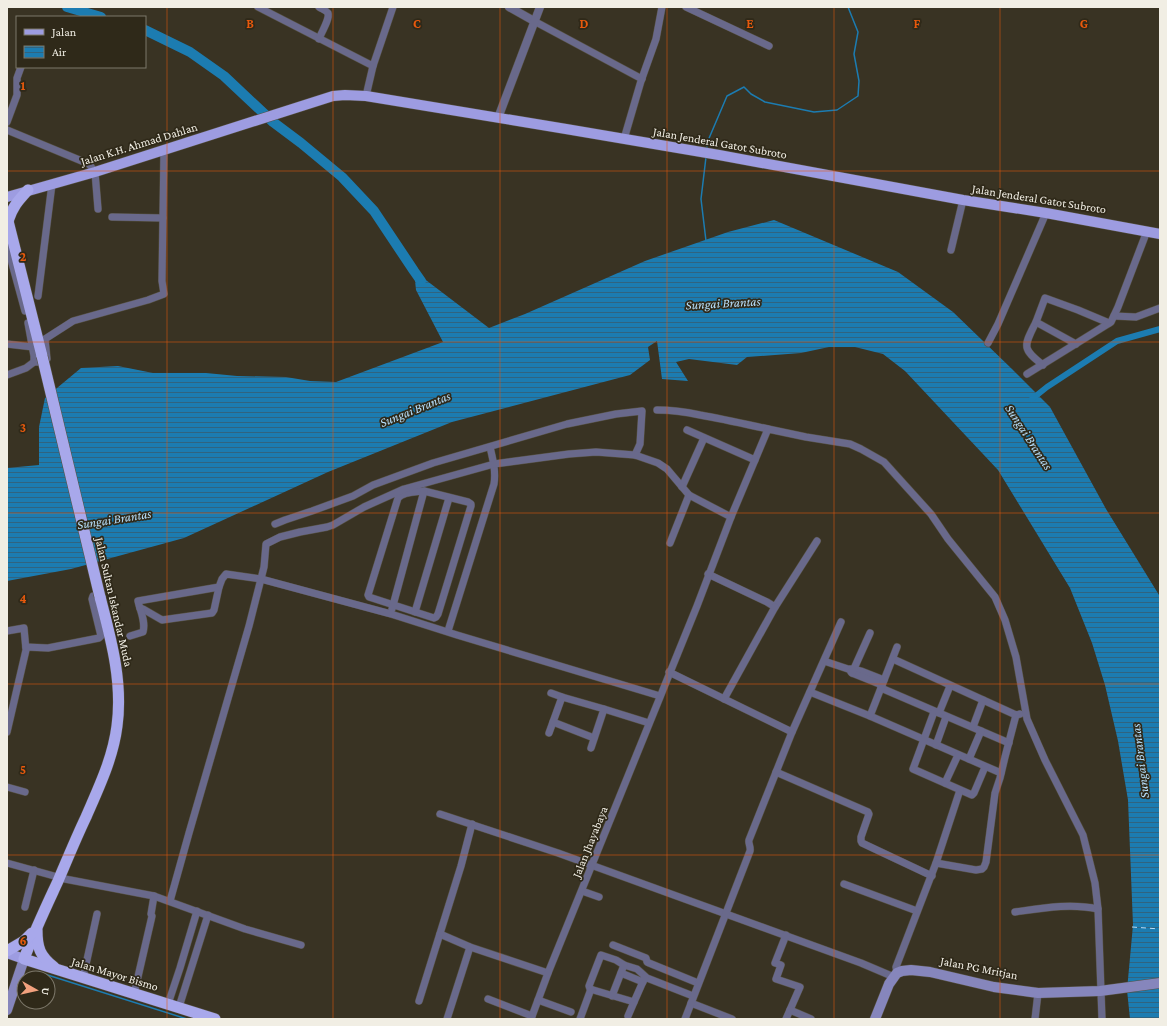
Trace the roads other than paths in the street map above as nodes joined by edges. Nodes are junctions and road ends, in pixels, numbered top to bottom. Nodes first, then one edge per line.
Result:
1 (258, 7) edge
2 (319, 7) edge
3 (393, 7) edge
4 (509, 7) edge
5 (540, 7) edge
6 (662, 7) edge
7 (686, 7) edge
8 (534, 21) junction
9 (318, 39) junction
10 (769, 46) dead end
11 (373, 66) junction
12 (21, 68) edge
13 (642, 80) junction
14 (366, 96) junction
15 (277, 114) joint
16 (498, 118) junction
17 (7, 122) edge
18 (7, 130) edge
19 (624, 139) junction
20 (164, 149) junction
21 (95, 172) junction
22 (52, 184) junction
23 (28, 190) junction
24 (7, 196) edge
25 (963, 200) junction
26 (98, 209) dead end
27 (1046, 213) junction
28 (112, 217) dead end
29 (163, 218) junction
30 (7, 219) edge
31 (1147, 231) junction
32 (1160, 234) edge
33 (7, 245) edge
34 (951, 250) dead end
35 (9, 260) edge
36 (38, 296) dead end
37 (1160, 308) edge
38 (1114, 316) junction
39 (1036, 322) junction
40 (1109, 323) junction
41 (988, 343) dead end
42 (7, 344) edge
43 (1076, 344) junction
44 (33, 347) junction
45 (38, 359) junction
46 (1043, 365) junction
47 (1028, 374) dead end
48 (7, 375) edge
49 (657, 410) dead end
50 (768, 429) junction
51 (687, 430) dead end
52 (704, 438) junction
53 (490, 447) junction
54 (635, 455) junction
55 (755, 460) junction
56 (494, 464) junction
57 (682, 487) junction
58 (424, 491) junction
59 (689, 495) junction
60 (450, 498) junction
61 (731, 516) junction
62 (275, 524) dead end
63 (817, 541) dead end
64 (670, 543) dead end
65 (708, 574) junction
66 (261, 579) junction
67 (220, 587) junction
68 (97, 596) junction
69 (393, 605) junction
70 (775, 607) junction
71 (140, 608) junction
72 (415, 612) junction
73 (391, 614) junction
74 (841, 623) dead end
75 (7, 631) edge
76 (448, 631) junction
77 (870, 633) dead end
78 (130, 636) dead end
79 (26, 646) junction
80 (897, 647) dead end
81 (893, 659) junction
82 (825, 661) junction
83 (852, 671) junction
84 (669, 672) junction
85 (883, 684) junction
86 (950, 686) junction
87 (810, 692) junction
88 (551, 693) dead end
89 (660, 696) junction
90 (562, 697) junction
91 (724, 699) junction
92 (983, 700) junction
93 (604, 709) junction
94 (1025, 711) junction
95 (937, 713) junction
96 (1016, 715) junction
97 (870, 716) junction
98 (946, 717) junction
99 (553, 722) junction
100 (649, 723) junction
101 (973, 728) junction
102 (981, 731) junction
103 (7, 732) edge
104 (549, 732) dead end
105 (792, 732) junction
106 (594, 738) junction
107 (924, 740) junction
108 (1009, 743) junction
109 (936, 745) junction
110 (591, 748) dead end
111 (958, 755) junction
112 (969, 759) junction
113 (985, 767) junction
114 (776, 772) junction
115 (1001, 773) junction
116 (946, 783) junction
117 (7, 787) edge
118 (960, 790) junction
119 (25, 792) dead end
120 (440, 814) dead end
121 (472, 824) junction
122 (7, 863) edge
123 (936, 863) junction
124 (592, 865) junction
125 (34, 870) junction
126 (932, 876) junction
127 (59, 877) junction
128 (844, 884) dead end
129 (582, 891) junction
130 (154, 896) junction
131 (599, 897) dead end
132 (170, 901) junction
133 (25, 907) dead end
134 (1098, 909) junction
135 (197, 911) junction
136 (917, 911) junction
137 (1015, 912) dead end
138 (97, 914) dead end
139 (726, 914) junction
140 (208, 915) junction
141 (37, 926) junction
142 (440, 934) junction
143 (786, 935) junction
144 (301, 945) dead end
145 (613, 945) dead end
146 (470, 947) junction
147 (7, 952) edge
148 (24, 959) junction
149 (624, 965) junction
150 (56, 969) junction
151 (548, 973) junction
152 (621, 973) junction
153 (895, 975) junction
154 (83, 978) junction
155 (644, 979) junction
156 (698, 983) junction
157 (1160, 983) edge
158 (591, 989) junction
159 (1102, 990) junction
160 (1038, 993) junction
161 (134, 994) junction
162 (612, 996) junction
163 (488, 999) dead end
164 (692, 999) junction
165 (538, 1000) junction
166 (419, 1001) dead end
167 (634, 1002) junction
168 (168, 1004) junction
169 (179, 1007) junction
170 (7, 1010) edge
171 (790, 1010) junction
172 (572, 1012) dead end
173 (628, 1016) dead end
174 (531, 1018) edge
175 (215, 1019) edge
176 (447, 1019) edge
177 (580, 1019) edge
178 (685, 1019) edge
179 (732, 1019) edge
180 (786, 1019) edge
181 (811, 1019) edge
182 (875, 1019) edge
183 (1035, 1019) edge
184 (1102, 1019) edge

1 - 9 street
2 - 9 street
3 - 11 street
4 - 8 street
5 - 8 street
6 - 13 street
7 - 10 street
8 - 13 street
8 - 16 street
9 - 11 street
11 - 14 street
12 - 17 street
13 - 19 street
14 - 15 main road, Jalan Jenderal Gatot Subroto
14 - 16 main road, Jalan Jenderal Gatot Subroto
15 - 20 main road, Jalan K.H. Ahmad Dahlan
16 - 19 main road, Jalan Jenderal Gatot Subroto
18 - 21 street
19 - 25 main road, Jalan Jenderal Gatot Subroto
20 - 21 main road, Jalan K.H. Ahmad Dahlan
20 - 29 street
21 - 22 main road, Jalan K.H. Ahmad Dahlan
21 - 26 street
22 - 23 main road, Jalan K.H. Ahmad Dahlan
22 - 36 street
23 - 24 main road, Jalan K.H. Ahmad Dahlan
23 - 30 highway
25 - 27 main road, Jalan Jenderal Gatot Subroto
25 - 34 street
27 - 31 main road, Jalan Jenderal Gatot Subroto
27 - 41 street
28 - 29 street
29 - 45 street
30 - 45 highway, Jalan Sultan Iskandar Muda
31 - 32 main road, Jalan Jenderal Gatot Subroto
31 - 38 street
33 - 35 street
35 - 44 street
37 - 38 street
38 - 40 street
39 - 40 street
39 - 43 street
39 - 46 street
40 - 43 street
42 - 44 street
43 - 46 street
44 - 45 street
45 - 48 street
45 - 68 highway, Jalan Sultan Iskandar Muda, bridge
46 - 47 street
49 - 50 street
50 - 55 street, Jalan Jhayabaya
50 - 94 street
51 - 52 street
52 - 55 street
52 - 57 street
53 - 54 street
53 - 56 street
53 - 62 street
54 - 56 street
54 - 57 street
55 - 61 street, Jalan Jhayabaya
56 - 66 street
56 - 76 street
57 - 59 street
58 - 60 street
58 - 69 street
58 - 69 street
59 - 61 street
59 - 64 street
60 - 72 street
60 - 72 street
61 - 65 street, Jalan Jhayabaya
63 - 70 street
65 - 70 street
65 - 84 street, Jalan Jhayabaya
66 - 67 street
66 - 73 street
66 - 132 street
67 - 71 street
67 - 71 street
68 - 79 street
68 - 127 highway, Jalan Sultan Iskandar Muda
69 - 72 street
69 - 73 street
70 - 91 street
71 - 78 street
73 - 76 street
74 - 82 street
75 - 79 street
76 - 89 street
77 - 83 street
79 - 103 street
80 - 81 street
81 - 85 street
81 - 86 street
82 - 83 street
82 - 87 street
83 - 85 street
84 - 89 street, Jalan Jhayabaya
84 - 91 street
85 - 95 street
85 - 97 street
86 - 92 street
86 - 95 street
87 - 97 street
87 - 105 street
88 - 90 street
89 - 100 street, Jalan Jhayabaya
90 - 93 street
90 - 99 street
91 - 105 street
92 - 96 street
92 - 101 street
93 - 100 street
93 - 106 street
94 - 96 street
94 - 134 street
95 - 98 street
95 - 107 street
96 - 108 street
97 - 107 street
98 - 101 street
98 - 109 street
99 - 104 street
99 - 106 street
100 - 124 street, Jalan Jhayabaya
101 - 102 street
102 - 108 street
102 - 112 street
105 - 114 street
106 - 110 street
107 - 109 street
107 - 116 street
108 - 115 street
109 - 111 street
111 - 112 street
111 - 116 street
112 - 113 street
113 - 115 street
113 - 118 street
114 - 126 street
114 - 139 street
115 - 123 street
116 - 118 street
117 - 119 street
118 - 123 street
120 - 121 street
121 - 124 street
121 - 142 street
122 - 125 street
123 - 126 street
124 - 129 street, Jalan Jhayabaya
124 - 139 street
125 - 127 street
125 - 133 street
126 - 136 street
127 - 130 street
127 - 141 highway, Jalan Sultan Iskandar Muda
128 - 136 street
129 - 131 street
129 - 151 street, Jalan Jhayabaya
130 - 132 street
130 - 161 street
132 - 135 street
134 - 137 street
134 - 159 street
135 - 140 street
135 - 168 street
136 - 153 street
138 - 154 street
139 - 143 street
139 - 156 street
140 - 144 street
140 - 169 street
141 - 147 highway
141 - 148 highway, Jalan Sultan Iskandar Muda
141 - 150 highway
142 - 146 street
142 - 166 street
143 - 153 street
143 - 171 street
145 - 156 street
146 - 151 street
146 - 176 street
147 - 148 main road, Jalan Mayor Bismo
148 - 150 highway, Jalan Mayor Bismo
148 - 170 main road
149 - 152 street
149 - 155 street
149 - 158 street
150 - 154 highway, Jalan Mayor Bismo
151 - 165 street, Jalan Jhayabaya
152 - 155 street
152 - 162 street
153 - 160 main road, Jalan PG Mritjan
153 - 182 main road
154 - 161 highway, Jalan Mayor Bismo
155 - 164 street
155 - 167 street
156 - 164 street
157 - 159 main road, Jalan PG Mritjan
158 - 162 street
158 - 177 street
159 - 160 main road, Jalan PG Mritjan
159 - 184 street
160 - 183 street
161 - 168 highway, Jalan Mayor Bismo
162 - 167 street
163 - 174 street
164 - 178 street
164 - 179 street
165 - 172 street
165 - 174 street, Jalan Jhayabaya
167 - 173 street
168 - 169 highway, Jalan Mayor Bismo
169 - 175 highway, Jalan Mayor Bismo
171 - 180 street
171 - 181 street

